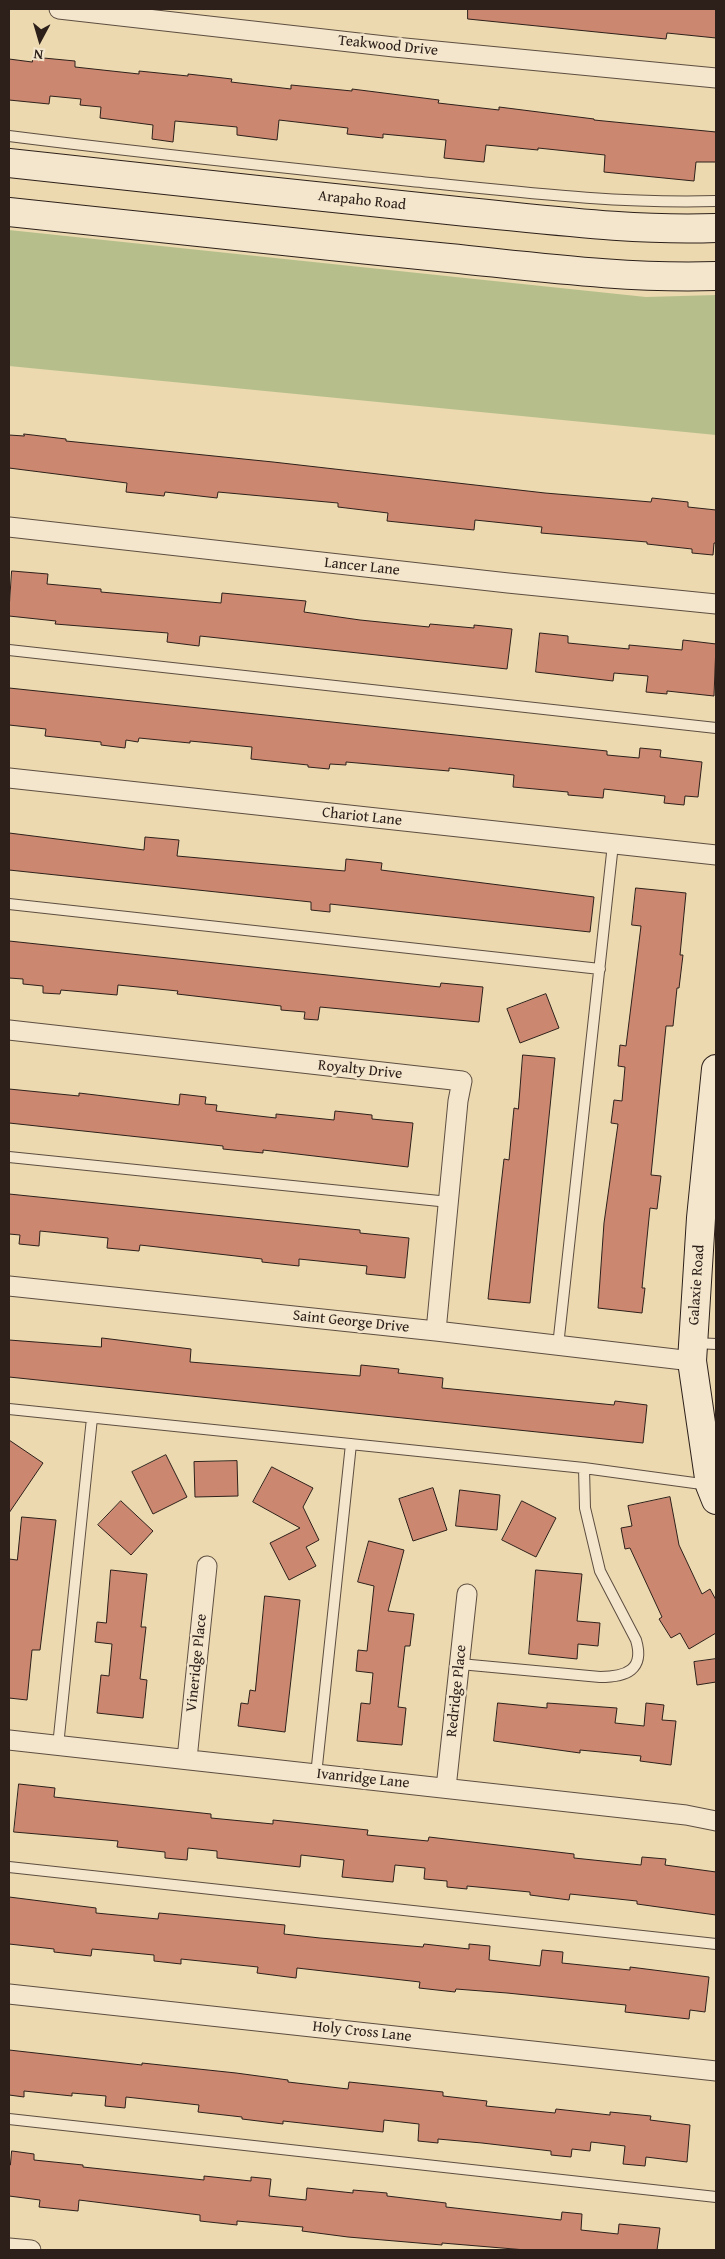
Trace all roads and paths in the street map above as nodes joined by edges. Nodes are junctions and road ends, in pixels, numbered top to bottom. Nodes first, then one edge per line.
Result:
1 (59, 9) edge
2 (716, 78) edge
3 (9, 136) edge
4 (9, 163) edge
5 (716, 201) edge
6 (9, 212) edge
7 (716, 228) edge
8 (716, 276) edge
9 (9, 527) edge
10 (716, 604) edge
11 (9, 650) edge
12 (716, 728) edge
13 (9, 778) edge
14 (613, 844) junction
15 (716, 855) edge
16 (9, 904) edge
17 (600, 969) junction
18 (9, 1030) edge
19 (716, 1069) edge
20 (9, 1156) edge
21 (450, 1202) junction
22 (709, 1219) edge
23 (9, 1286) edge
24 (436, 1331) junction
25 (558, 1346) junction
26 (701, 1349) edge
27 (9, 1409) edge
28 (92, 1418) junction
29 (351, 1444) junction
30 (584, 1468) junction
31 (713, 1493) edge
32 (207, 1566) dead end
33 (467, 1594) dead end
34 (460, 1664) junction
35 (9, 1740) edge
36 (58, 1746) junction
37 (187, 1760) junction
38 (316, 1775) junction
39 (446, 1788) junction
40 (716, 1821) edge
41 (9, 1867) edge
42 (716, 1944) edge
43 (9, 1994) edge
44 (716, 2071) edge
45 (9, 2118) edge
46 (716, 2197) edge
47 (9, 2248) edge
48 (31, 2250) edge

1 - 2 street, Teakwood Drive
3 - 5 lane
4 - 7 main road, Arapaho Road
6 - 8 main road
9 - 10 street, Lancer Lane
11 - 12 lane
13 - 14 street, Chariot Lane
14 - 15 street, Chariot Lane
14 - 17 lane
16 - 17 lane
17 - 25 lane
18 - 21 street, Royalty Drive
19 - 22 main road, Galaxie Road
20 - 21 lane
21 - 24 street, Royalty Drive
22 - 26 main road, Galaxie Road
23 - 24 street, Saint George Drive
24 - 25 street, Saint George Drive
25 - 26 street, Saint George Drive
26 - 31 main road, Galaxie Road
27 - 28 lane
28 - 29 lane
28 - 36 lane
29 - 30 lane
29 - 38 lane
30 - 31 lane
30 - 34 lane
32 - 37 street, Vineridge Place
33 - 34 street, Redridge Place
34 - 39 street, Redridge Place
35 - 36 street, Ivanridge Lane
36 - 37 street, Ivanridge Lane
37 - 38 street, Ivanridge Lane
38 - 39 street, Ivanridge Lane
39 - 40 street, Ivanridge Lane
41 - 42 lane
43 - 44 street, Holy Cross Lane
45 - 46 lane
47 - 48 street

